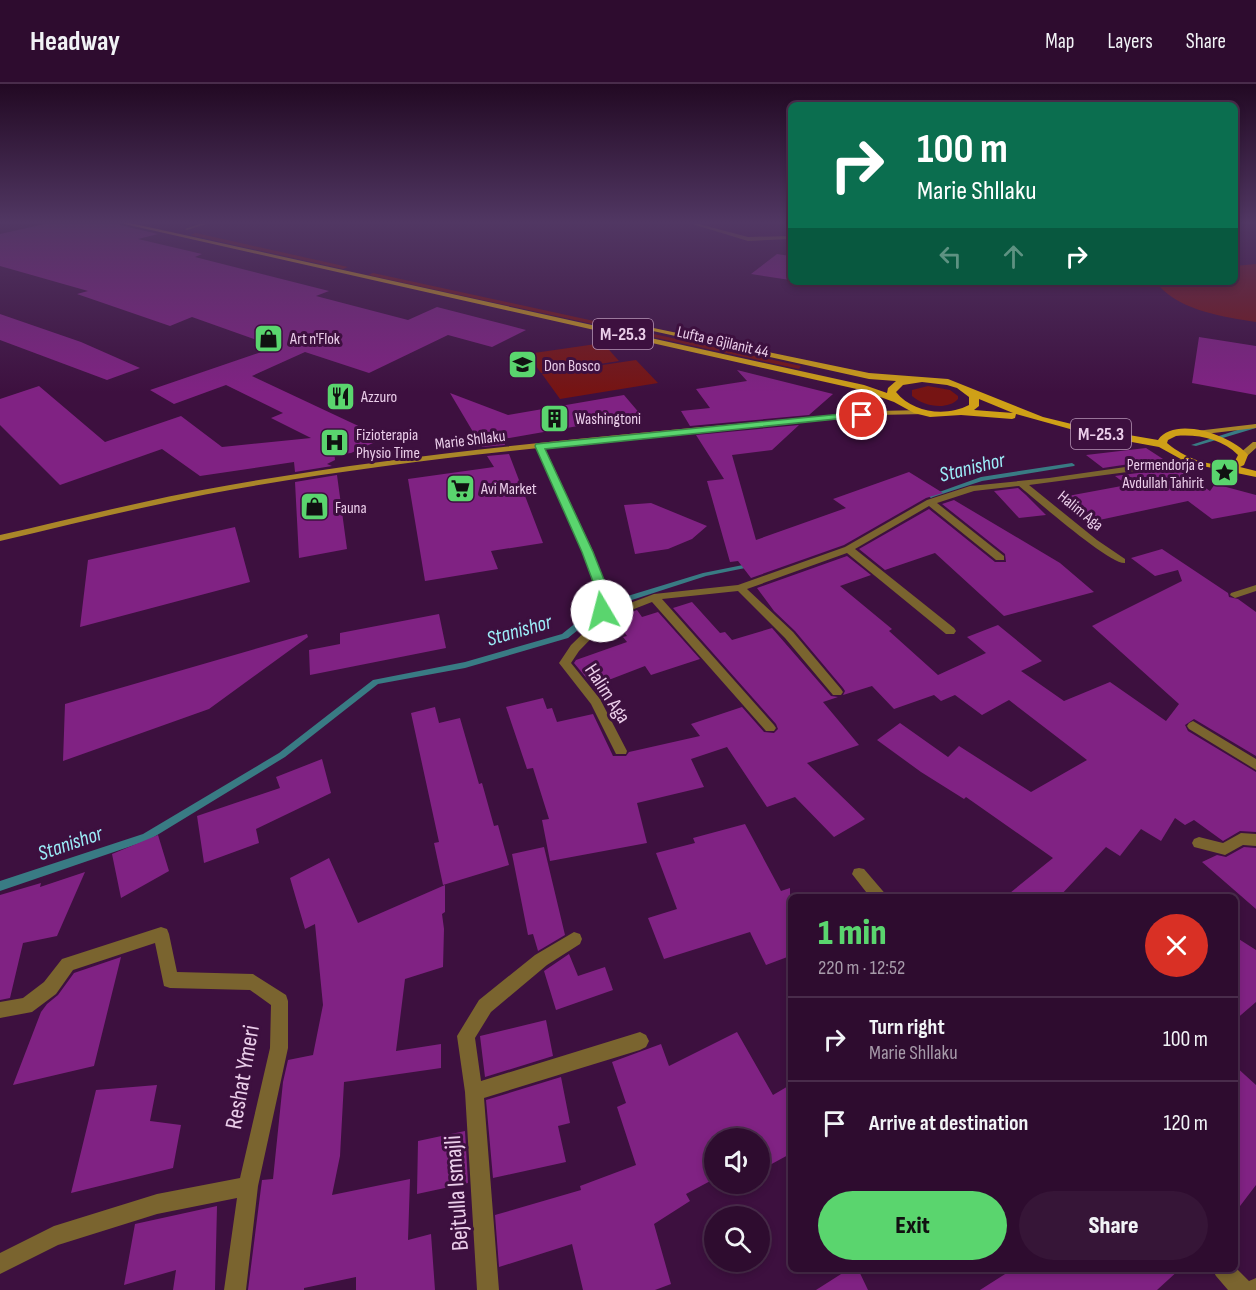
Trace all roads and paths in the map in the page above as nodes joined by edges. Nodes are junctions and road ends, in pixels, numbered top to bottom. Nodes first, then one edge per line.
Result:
1 (376, 279) edge
2 (418, 279) edge
3 (421, 280) dead end
4 (629, 325) dead end
5 (910, 380) junction
6 (969, 391) junction
7 (896, 400) junction
8 (923, 412) junction
9 (961, 412) junction
10 (877, 413) junction
11 (1041, 420) junction
12 (1256, 426) edge
13 (1196, 433) junction
14 (1162, 444) junction
15 (1256, 444) edge
16 (540, 446) junction
17 (1243, 457) junction
18 (1188, 461) junction
19 (1256, 466) edge
20 (1221, 467) junction
21 (1256, 474) edge
22 (1022, 484) junction
23 (930, 502) junction
24 (0, 538) edge
25 (848, 549) junction
26 (1000, 558) dead end
27 (1121, 561) dead end
28 (740, 588) junction
29 (1256, 588) edge
30 (1235, 596) dead end
31 (654, 597) junction
32 (605, 613) junction
33 (950, 631) dead end
34 (837, 692) dead end
35 (1193, 726) dead end
36 (770, 728) dead end
37 (621, 751) dead end
38 (1256, 765) edge
39 (1256, 840) edge
40 (1199, 843) dead end
41 (859, 874) dead end
42 (877, 894) edge
43 (574, 939) dead end
44 (0, 1010) edge
45 (640, 1041) dead end
46 (474, 1092) junction
47 (248, 1186) junction
48 (0, 1264) edge
49 (1226, 1272) edge
50 (235, 1290) edge
51 (488, 1290) edge
52 (1243, 1290) edge

1 - 7 main road, Lufta e Gjilanit 44 / M-25.3
2 - 3 main road
4 - 5 main road, Lufta e Gjilanit 44 / M-25.3
5 - 6 main road, M-25.3
5 - 7 main road
6 - 9 main road
6 - 11 main road, M-25.3
7 - 8 main road, M-25.3
7 - 10 street, Marie Shllaku
8 - 9 main road, M-25.3
8 - 10 street, Marie Shllaku
9 - 11 main road, M-25.3
10 - 16 street, Marie Shllaku
11 - 14 main road, M-25.3
12 - 13 street
13 - 14 main road
13 - 17 main road
14 - 18 main road, M-25.3
15 - 17 street
16 - 24 street, Marie Shllaku
16 - 32 street
17 - 19 main road
17 - 20 main road, M-25.3
18 - 20 main road, M-25.3
18 - 22 street, Halim Aga
20 - 21 main road, M-25.3
22 - 23 street, Halim Aga
22 - 27 street, Halim Aga
23 - 25 street, Halim Aga
23 - 26 street
25 - 28 street, Halim Aga
25 - 33 street
28 - 31 street, Halim Aga
28 - 34 street
29 - 30 street
31 - 32 street, Halim Aga
31 - 36 street
32 - 37 street, Halim Aga
35 - 38 street
39 - 40 street
41 - 42 street
43 - 46 street, Bejtulla Ismajli
44 - 47 street, Reshat Ymeri
45 - 46 street
46 - 51 street, Bejtulla Ismajli
47 - 48 street
47 - 50 street, Reshat Ymeri
49 - 52 street

